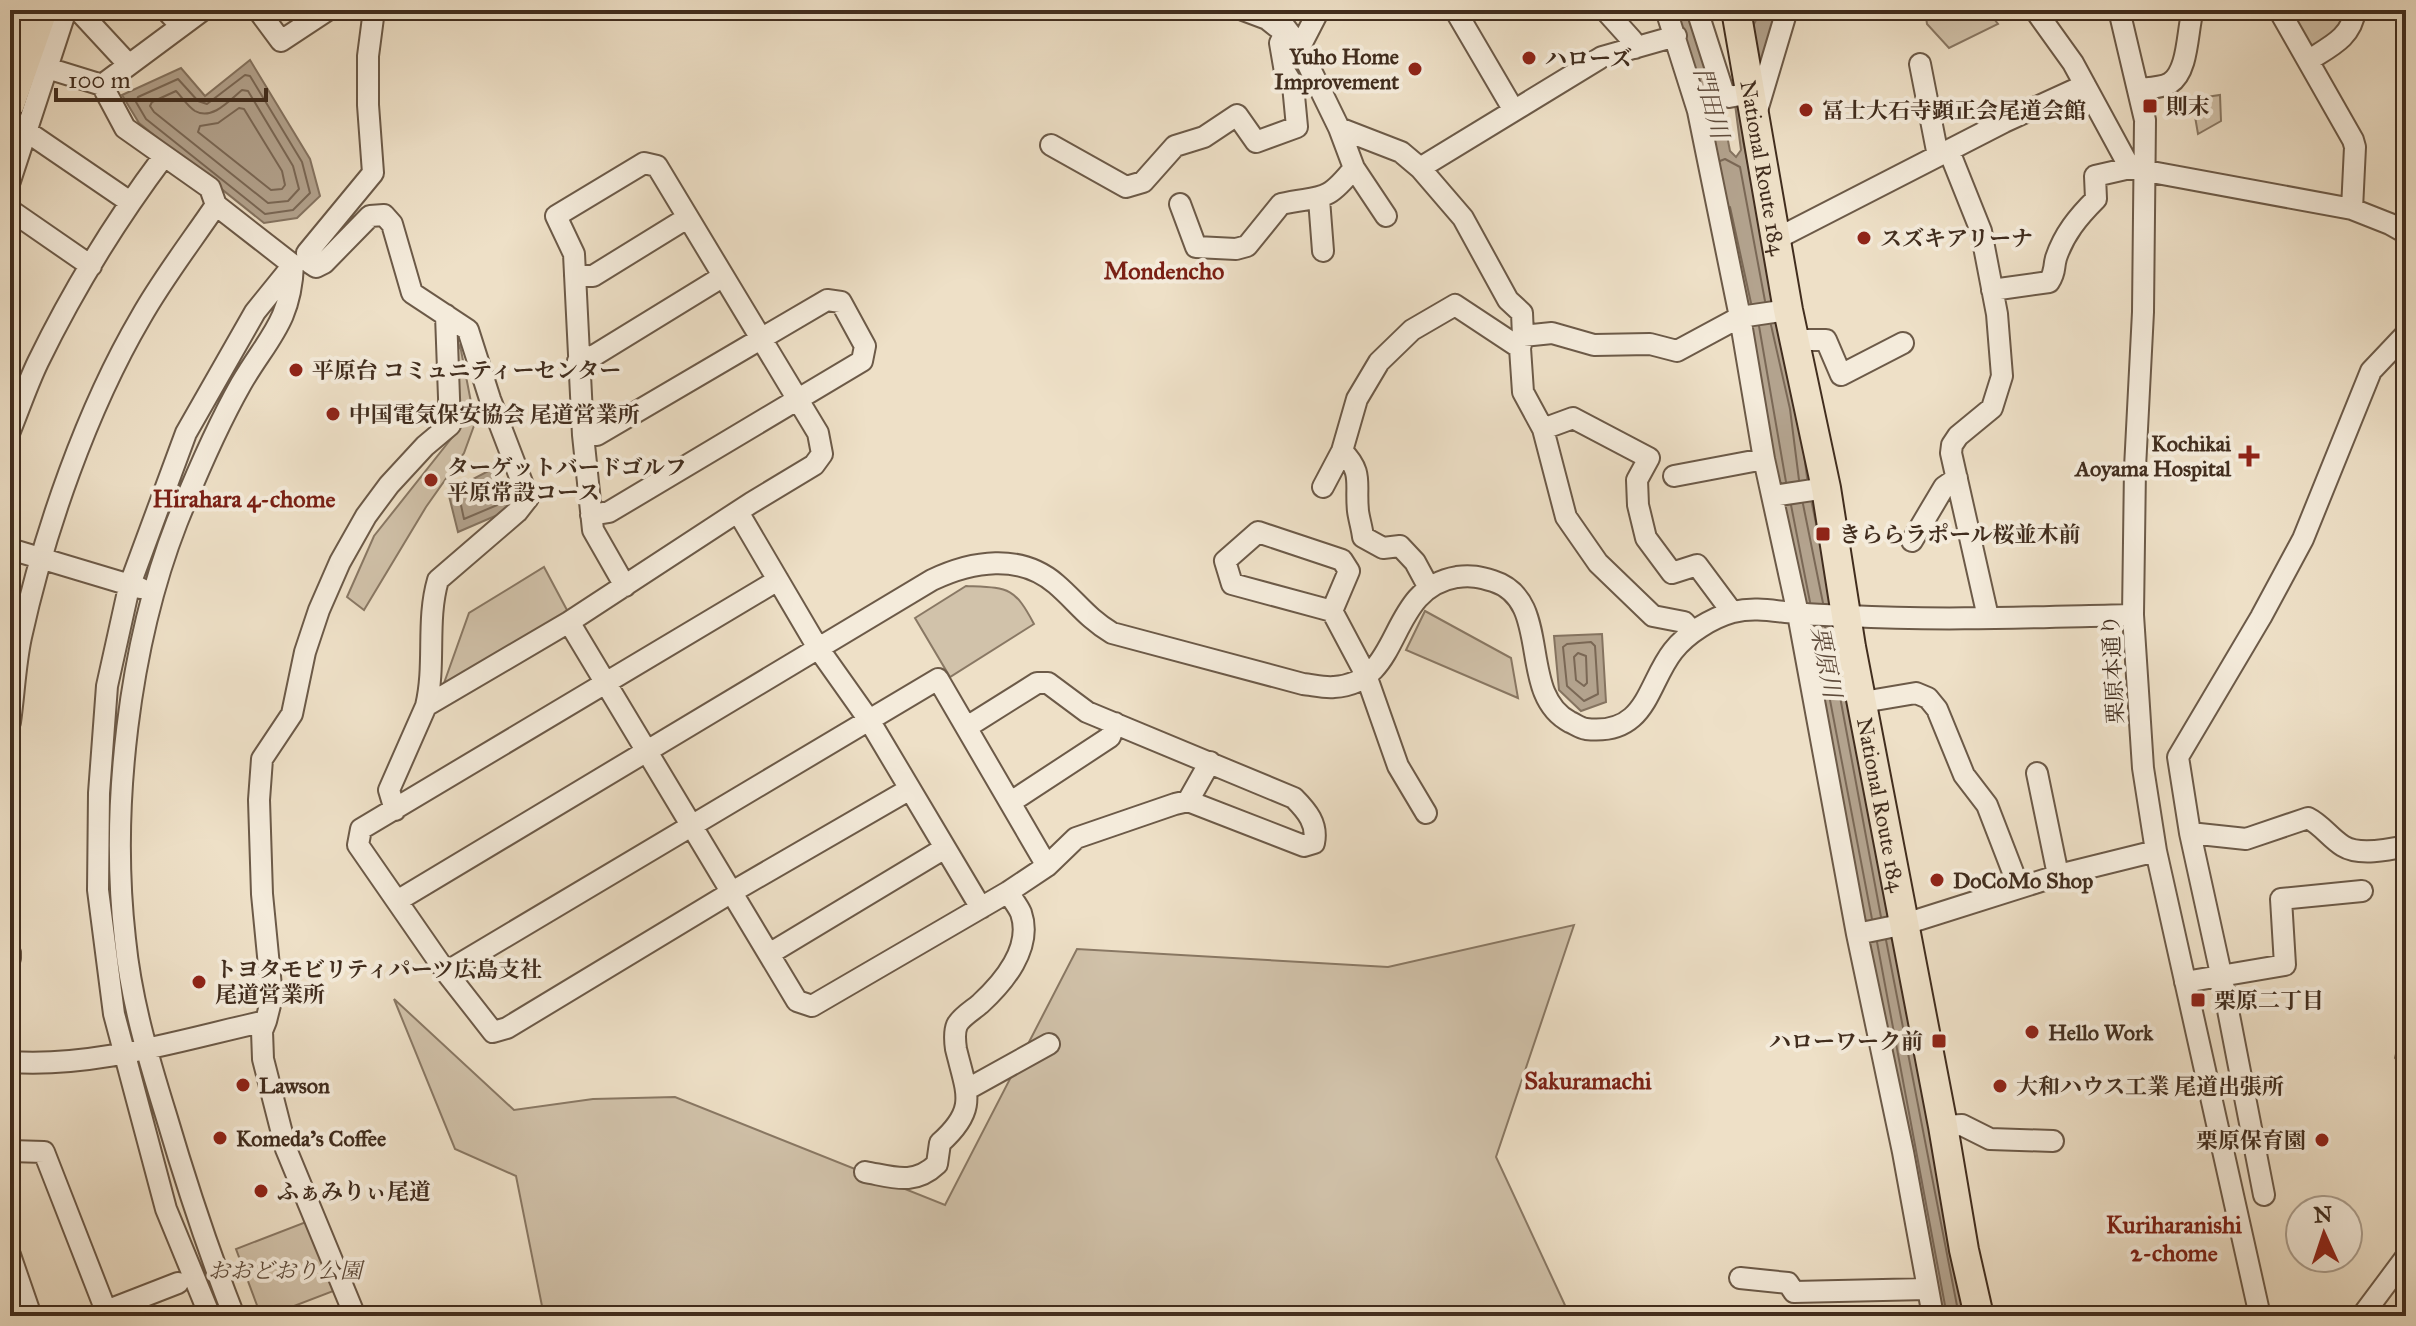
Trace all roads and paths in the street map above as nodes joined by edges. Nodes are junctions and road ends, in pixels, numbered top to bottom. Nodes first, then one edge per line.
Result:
1 (18, 10) edge
2 (43, 10) edge
3 (66, 10) edge
4 (78, 10) edge
5 (166, 10) edge
6 (203, 10) edge
7 (258, 10) edge
8 (328, 10) edge
9 (374, 10) edge
10 (1243, 10) edge
11 (1272, 10) edge
12 (1319, 10) edge
13 (1455, 10) edge
14 (1605, 10) edge
15 (1666, 10) edge
16 (1697, 10) edge
17 (1787, 10) edge
18 (2035, 10) edge
19 (2119, 10) edge
20 (2193, 10) edge
21 (2279, 10) edge
22 (2355, 10) edge
23 (1743, 17) edge
24 (181, 26) junction
25 (10, 36) edge
26 (1291, 36) junction
27 (1676, 36) junction
28 (1635, 48) junction
29 (2309, 60) junction
30 (1920, 64) dead end
31 (129, 65) junction
32 (47, 68) junction
33 (102, 85) junction
34 (2085, 85) junction
35 (2138, 89) junction
36 (1750, 103) junction
37 (10, 104) edge
38 (1513, 109) junction
39 (1339, 128) junction
40 (26, 131) junction
41 (1051, 145) dead end
42 (1944, 154) junction
43 (164, 156) junction
44 (1354, 168) junction
45 (1420, 168) junction
46 (2138, 170) junction
47 (10, 181) edge
48 (1319, 199) junction
49 (130, 202) junction
50 (1180, 204) dead end
51 (216, 205) junction
52 (2352, 209) junction
53 (10, 210) edge
54 (1386, 216) dead end
55 (687, 218) junction
56 (2406, 233) edge
57 (1776, 239) junction
58 (1323, 251) dead end
59 (293, 265) junction
60 (91, 266) junction
61 (575, 276) junction
62 (722, 277) junction
63 (1992, 290) junction
64 (1784, 311) junction
65 (255, 312) junction
66 (446, 315) junction
67 (1744, 316) junction
68 (281, 324) junction
69 (2406, 334) edge
70 (761, 340) junction
71 (1795, 340) junction
72 (1521, 342) junction
73 (1903, 343) dead end
74 (578, 361) junction
75 (798, 401) junction
76 (1543, 429) junction
77 (10, 431) edge
78 (583, 435) junction
79 (1342, 451) junction
80 (1764, 459) junction
81 (1674, 476) dead end
82 (1957, 478) junction
83 (1323, 487) dead end
84 (1819, 489) junction
85 (1778, 495) junction
86 (738, 512) junction
87 (591, 515) junction
88 (1912, 541) dead end
89 (10, 549) edge
90 (43, 557) junction
91 (778, 580) junction
92 (625, 586) junction
93 (129, 587) junction
94 (1429, 588) junction
95 (155, 590) junction
96 (1332, 611) junction
97 (1732, 612) junction
98 (1802, 614) junction
99 (1840, 615) junction
100 (2133, 615) junction
101 (1988, 617) junction
102 (569, 622) junction
103 (1693, 632) junction
104 (16, 638) edge
105 (818, 648) junction
106 (1366, 675) junction
107 (605, 682) junction
108 (1863, 702) junction
109 (426, 706) junction
110 (869, 720) junction
111 (10, 722) edge
112 (1115, 723) junction
113 (967, 727) junction
114 (647, 751) junction
115 (1210, 762) junction
116 (2178, 766) junction
117 (2143, 768) junction
118 (2037, 773) dead end
119 (910, 789) junction
120 (1188, 801) junction
121 (1011, 802) junction
122 (395, 810) junction
123 (1426, 813) dead end
124 (692, 826) junction
125 (2190, 833) junction
126 (2406, 846) edge
127 (945, 848) junction
128 (2156, 851) junction
129 (1047, 866) junction
130 (2058, 875) junction
131 (2022, 887) junction
132 (2362, 891) dead end
133 (732, 892) junction
134 (1008, 892) junction
135 (397, 901) junction
136 (981, 908) junction
137 (1900, 925) junction
138 (1861, 933) junction
139 (769, 954) junction
140 (446, 972) junction
141 (2221, 974) junction
142 (2185, 982) junction
143 (266, 1021) junction
144 (1049, 1044) dead end
145 (146, 1049) junction
146 (123, 1051) junction
147 (10, 1062) edge
148 (966, 1090) junction
149 (1943, 1126) junction
150 (2053, 1141) dead end
151 (10, 1151) edge
152 (865, 1172) dead end
153 (2264, 1195) dead end
154 (10, 1255) edge
155 (2406, 1257) edge
156 (1740, 1278) dead end
157 (178, 1283) dead end
158 (1927, 1289) junction
159 (107, 1314) edge
160 (31, 1316) edge
161 (210, 1316) edge
162 (234, 1316) edge
163 (355, 1316) edge
164 (1933, 1316) edge
165 (1979, 1316) edge
166 (2260, 1316) edge
167 (2362, 1316) edge

1 - 25 highway
2 - 37 highway
3 - 32 street
4 - 31 street
5 - 24 street
6 - 24 street
7 - 8 street
9 - 66 street
10 - 26 street
11 - 26 street
12 - 26 street
13 - 38 street
14 - 28 street
15 - 27 street
16 - 36 street
17 - 36 street
18 - 34 street
19 - 35 street, 栗原本通り
20 - 35 street
21 - 29 street
22 - 29 street
23 - 36 highway, National Route 184
24 - 31 street
26 - 39 street
26 - 41 street
27 - 28 street
27 - 67 street
28 - 38 street
29 - 52 street
30 - 42 street
31 - 33 street
32 - 33 street
32 - 40 street
33 - 43 street
34 - 42 street
34 - 46 street
35 - 46 street, 栗原本通り
36 - 57 highway, National Route 184
38 - 45 street
39 - 44 street
39 - 45 street
40 - 47 street
40 - 49 street
42 - 57 street
42 - 63 street
43 - 49 street
43 - 51 street
44 - 48 street
44 - 54 street
45 - 72 street
46 - 52 street
46 - 63 street
46 - 100 street, 栗原本通り
48 - 50 street
48 - 58 street
49 - 60 street
51 - 59 street
51 - 90 street
52 - 56 street
53 - 60 street
55 - 61 street
55 - 61 street
55 - 62 street
57 - 64 highway, National Route 184
59 - 65 street
59 - 68 street
60 - 77 street
61 - 74 street
62 - 70 street
62 - 74 street
63 - 82 street
64 - 67 street
64 - 71 highway, National Route 184
65 - 68 street
65 - 93 street
66 - 109 street
66 - 143 street
67 - 72 street
67 - 80 street
68 - 95 street
69 - 116 street
70 - 75 street
70 - 75 street
70 - 78 street
71 - 73 street
71 - 84 highway, National Route 184
72 - 76 street
72 - 79 street
74 - 78 street
75 - 86 street
75 - 87 street
76 - 97 street
76 - 103 street
78 - 87 street
79 - 83 street
79 - 94 street
80 - 81 street
80 - 85 street
82 - 88 street
82 - 101 street
84 - 85 street
84 - 99 highway, National Route 184
85 - 98 street
86 - 91 street
86 - 92 street
87 - 92 street
89 - 90 street
90 - 93 street
90 - 104 street
91 - 105 street
91 - 107 street
92 - 102 street
93 - 95 street
93 - 146 street
94 - 103 street
94 - 106 street
95 - 145 street
96 - 96 street
96 - 106 street
97 - 98 street
97 - 103 street
98 - 99 street
98 - 138 street
99 - 101 street
99 - 108 highway, National Route 184
100 - 101 street
100 - 117 street, 栗原本通り
102 - 107 street
102 - 109 street
104 - 111 street
105 - 106 street
105 - 110 street
105 - 114 street
106 - 123 street
107 - 114 street
107 - 122 street
108 - 131 street
108 - 137 highway, National Route 184
109 - 122 street
110 - 113 street
110 - 119 street
110 - 124 street
112 - 113 street
112 - 115 street
112 - 121 street
113 - 121 street
114 - 124 street
114 - 135 street
115 - 120 street
115 - 120 street
116 - 117 street
116 - 125 street
117 - 128 street, 栗原本通り
118 - 130 street
119 - 127 street
119 - 133 street
120 - 129 street
121 - 129 street
122 - 135 street
124 - 133 street
124 - 140 street
125 - 126 street
125 - 141 street
127 - 136 street
127 - 139 street
128 - 130 street
128 - 142 street, 栗原本通り
129 - 134 street
130 - 131 street
131 - 137 street
132 - 141 street
133 - 139 street
133 - 140 street
134 - 136 street
134 - 148 street
135 - 140 street
136 - 139 street
137 - 138 street
137 - 149 highway, National Route 184
138 - 158 street
141 - 142 street
141 - 153 street
142 - 166 street, 栗原本通り
143 - 145 street
143 - 163 street
144 - 148 street
145 - 146 street
145 - 162 street
146 - 147 street
146 - 161 street
148 - 152 street
149 - 150 street
149 - 165 highway, National Route 184
151 - 159 street
154 - 160 street
155 - 167 street
156 - 158 street
157 - 159 street
158 - 164 street

